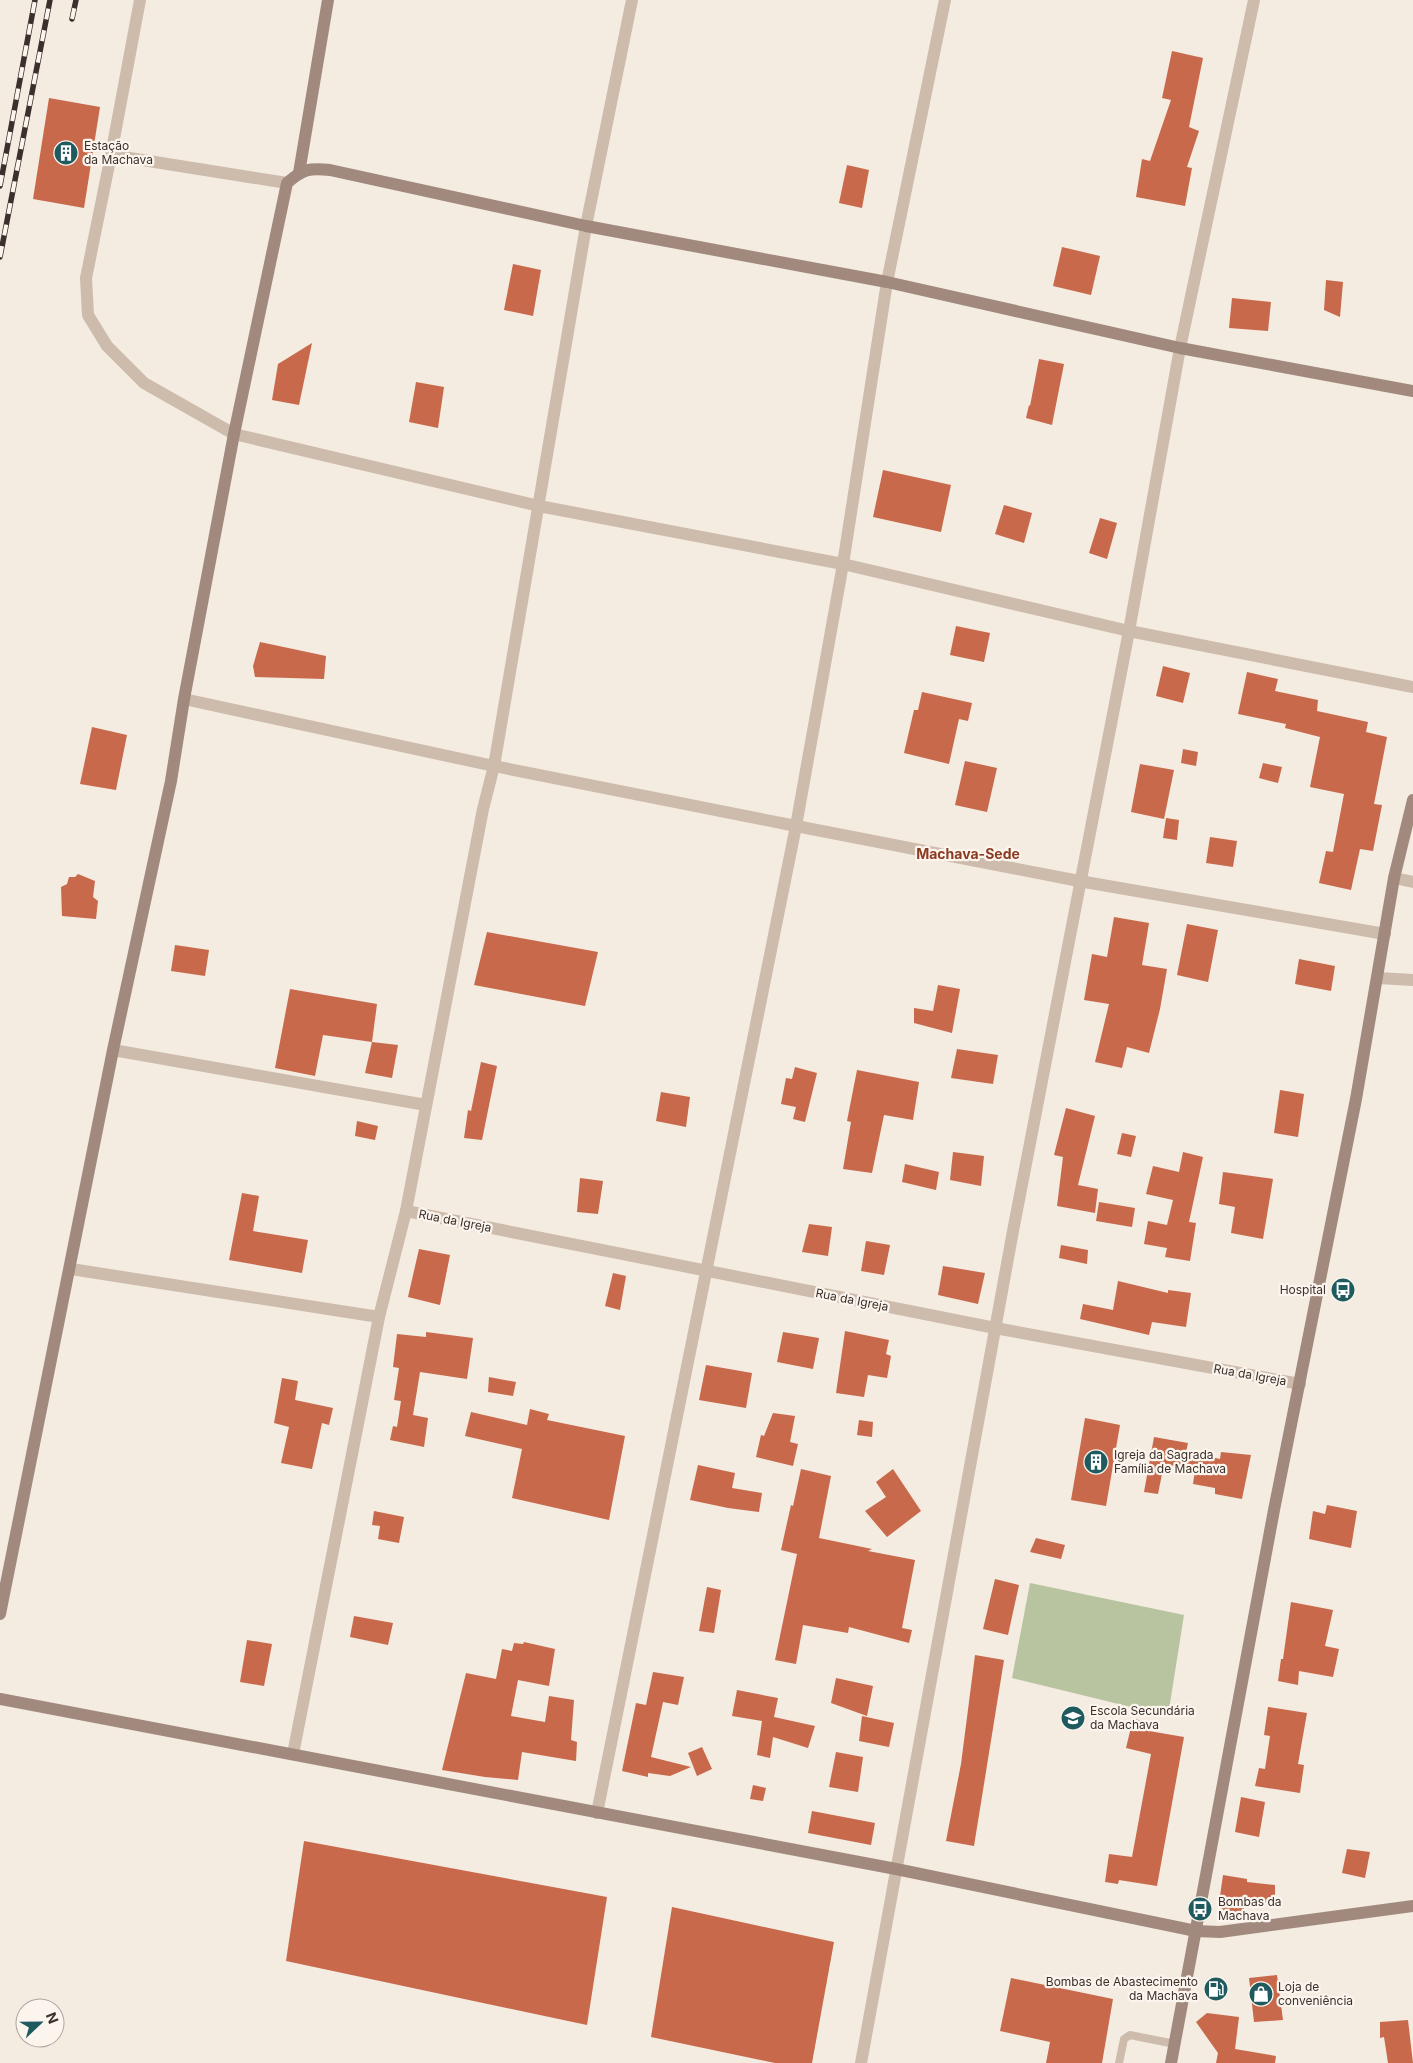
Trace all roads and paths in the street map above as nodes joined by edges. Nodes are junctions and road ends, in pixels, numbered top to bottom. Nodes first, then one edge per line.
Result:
1 (140, 0) edge
2 (328, 0) edge
3 (632, 0) edge
4 (945, 0) edge
5 (1254, 0) edge
6 (111, 155) junction
7 (299, 173) junction
8 (287, 183) junction
9 (586, 226) junction
10 (887, 282) junction
11 (1180, 348) junction
12 (1413, 391) edge
13 (234, 434) junction
14 (539, 506) junction
15 (843, 564) junction
16 (1129, 631) junction
17 (1413, 687) edge
18 (184, 699) junction
19 (494, 766) junction
20 (1413, 800) edge
21 (796, 826) junction
22 (1394, 878) junction
23 (1079, 881) junction
24 (1413, 882) edge
25 (1385, 934) junction
26 (1378, 978) junction
27 (1413, 980) edge
28 (113, 1050) junction
29 (426, 1105) junction
30 (406, 1211) junction
31 (70, 1269) junction
32 (707, 1272) junction
33 (379, 1317) junction
34 (995, 1328) junction
35 (1300, 1384) junction
36 (0, 1614) edge
37 (0, 1699) edge
38 (293, 1754) junction
39 (597, 1813) junction
40 (896, 1869) junction
41 (1413, 1906) edge
42 (1196, 1931) junction
43 (1175, 2044) junction
44 (861, 2063) edge
45 (1119, 2063) edge
46 (1171, 2063) edge

1 - 6 street
2 - 7 street
3 - 9 street
4 - 10 street
5 - 11 street
6 - 8 street
6 - 13 street
7 - 8 street
7 - 9 street
8 - 13 street
9 - 10 street
9 - 14 street
10 - 11 street
10 - 15 street
11 - 12 street
11 - 16 street
13 - 14 street
13 - 18 street
14 - 15 street
14 - 19 street
15 - 16 street
15 - 21 street
16 - 17 street
16 - 23 street
18 - 19 street
18 - 28 street
19 - 21 street
19 - 29 street
20 - 22 street
21 - 23 street
21 - 32 street
22 - 24 street
22 - 25 street
23 - 25 street
23 - 34 street
25 - 26 street
26 - 27 street
26 - 35 street
28 - 29 street
28 - 31 street
29 - 30 street
30 - 32 street, Rua da Igreja
30 - 33 street
31 - 33 street
31 - 36 street
32 - 34 street, Rua da Igreja
32 - 39 street
33 - 38 street
34 - 35 street, Rua da Igreja
34 - 40 street
35 - 42 street
37 - 38 street
38 - 39 street
39 - 40 street
40 - 42 street
40 - 44 street
41 - 42 street
42 - 43 street
43 - 45 lane
43 - 46 street

